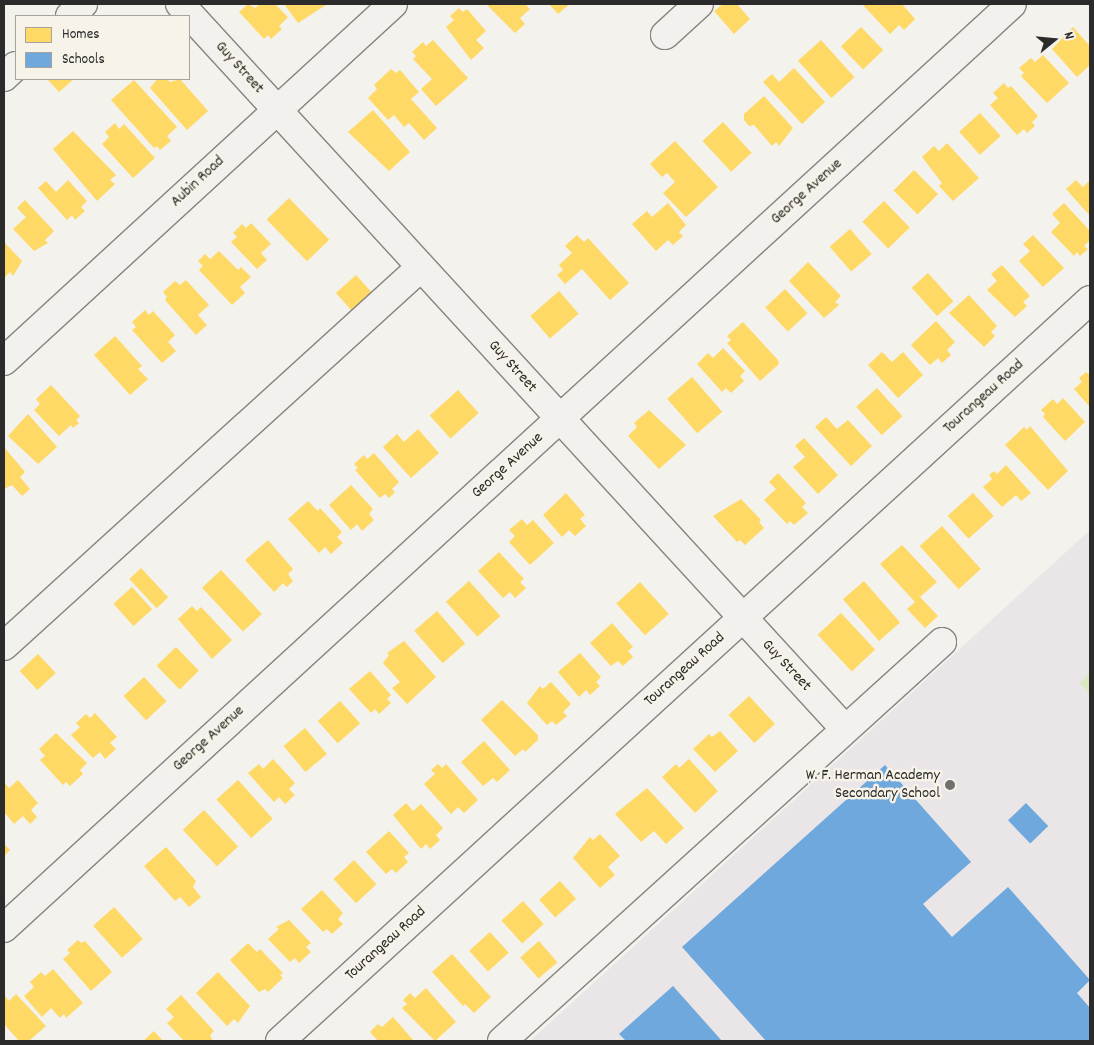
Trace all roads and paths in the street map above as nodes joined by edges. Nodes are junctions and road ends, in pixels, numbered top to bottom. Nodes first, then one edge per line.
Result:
1 (83, 4) edge
2 (180, 4) edge
3 (393, 4) edge
4 (699, 4) edge
5 (1012, 4) edge
6 (71, 15) edge
7 (665, 35) dead end
8 (15, 67) edge
9 (4, 77) edge
10 (278, 110) junction
11 (421, 267) junction
12 (1090, 300) edge
13 (4, 361) edge
14 (560, 419) junction
15 (742, 618) junction
16 (942, 642) dead end
17 (4, 646) edge
18 (845, 729) junction
19 (4, 928) edge
20 (280, 1041) edge
21 (502, 1041) edge

1 - 6 street
2 - 10 street, Guy Street
3 - 10 street, Aubin Road
4 - 7 street
5 - 14 street, George Avenue
8 - 9 street
10 - 11 street, Guy Street
10 - 13 street, Aubin Road
11 - 14 street, Guy Street
11 - 17 street
12 - 15 street, Tourangeau Road
14 - 15 street, Guy Street
14 - 19 street, George Avenue
15 - 18 street, Guy Street
15 - 20 street, Tourangeau Road
16 - 18 street
18 - 21 street

